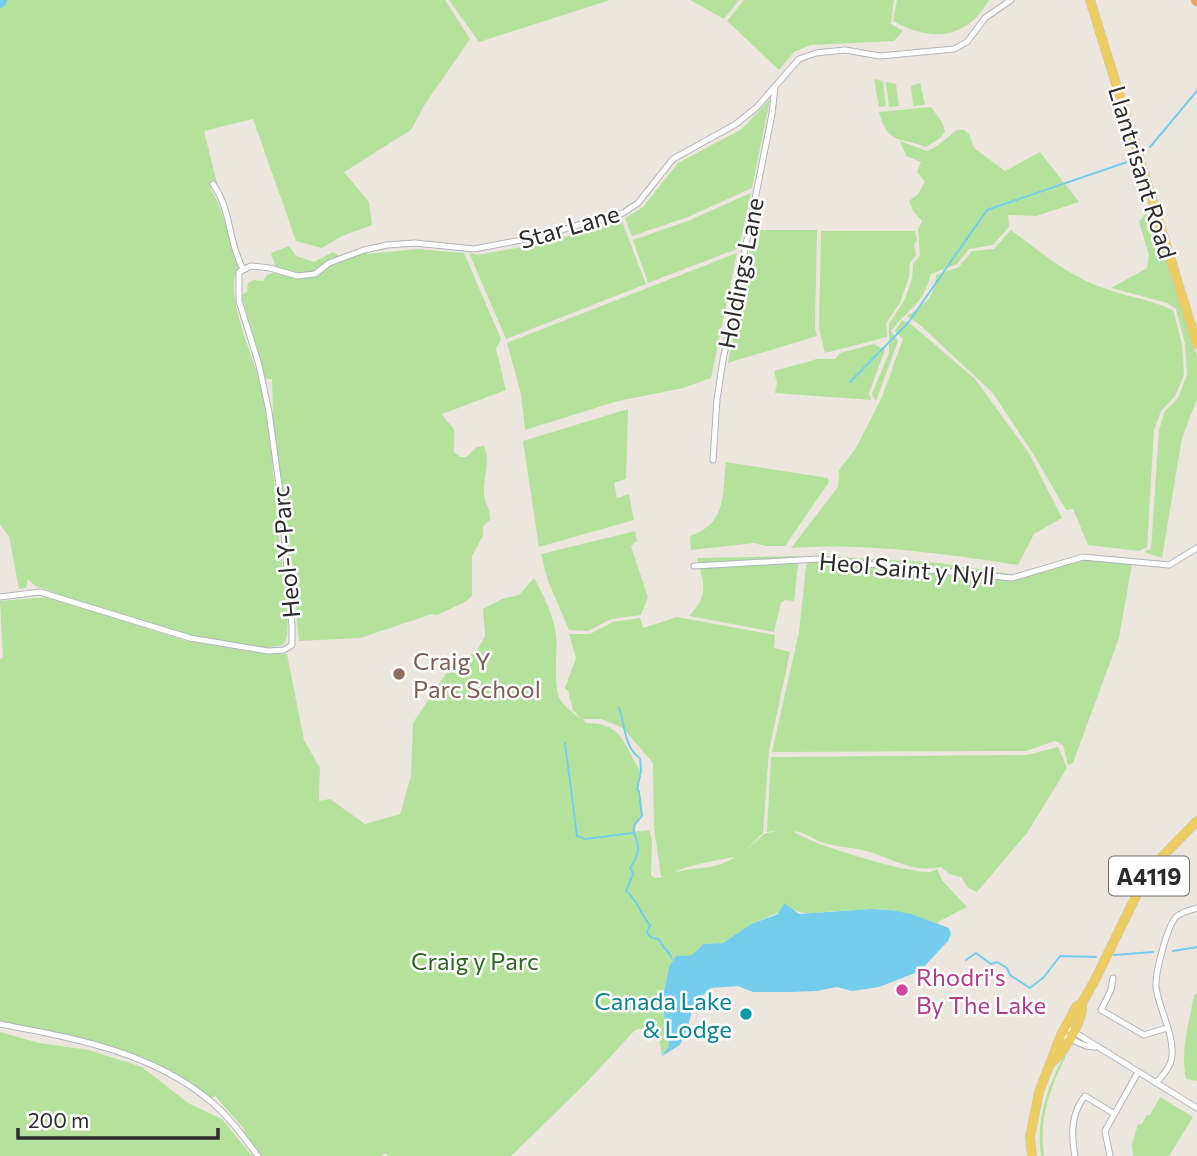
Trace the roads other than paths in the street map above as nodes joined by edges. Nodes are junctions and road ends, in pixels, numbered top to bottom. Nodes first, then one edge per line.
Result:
1 (1011, 0) edge
2 (1090, 0) edge
3 (775, 87) junction
4 (213, 184) dead end
5 (243, 269) junction
6 (1197, 344) edge
7 (713, 460) dead end
8 (1197, 548) edge
9 (694, 566) dead end
10 (0, 597) edge
11 (1197, 821) edge
12 (1197, 908) edge
13 (1113, 978) dead end
14 (0, 1024) edge
15 (1167, 1028) junction
16 (1068, 1033) junction
17 (1138, 1072) junction
18 (1156, 1083) junction
19 (1197, 1108) edge
20 (1113, 1113) junction
21 (258, 1156) edge
22 (1032, 1156) edge
23 (1075, 1156) edge
24 (1110, 1156) edge

1 - 3 street, Star Lane
2 - 6 main road, Llantrisant Road
3 - 5 street, Star Lane
3 - 7 street, Holdings Lane
4 - 5 street
5 - 10 street, Heol-Y-Parc
8 - 9 street, Heol Saint y Nyll
11 - 16 main road, A4119
12 - 15 street
13 - 15 street
14 - 21 street
15 - 18 street
16 - 17 street
16 - 22 main road, A4119
17 - 18 street
17 - 20 street
18 - 19 street
20 - 23 street
20 - 24 street

